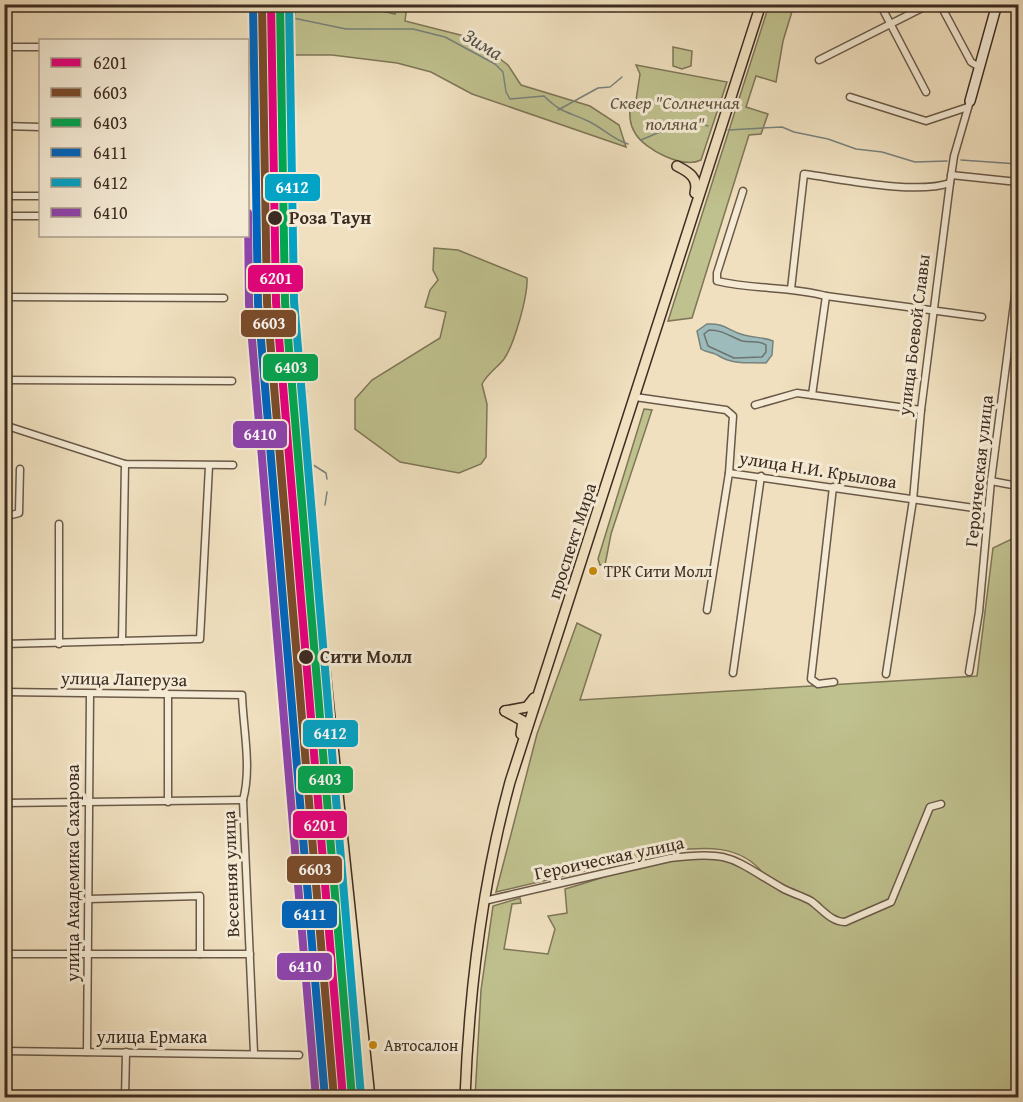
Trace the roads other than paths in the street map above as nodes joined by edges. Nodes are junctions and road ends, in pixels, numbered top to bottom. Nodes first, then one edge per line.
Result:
1 (287, 4) edge
2 (761, 4) edge
3 (880, 4) edge
4 (930, 4) edge
5 (940, 4) edge
6 (998, 4) edge
7 (891, 25) junction
8 (4, 47) edge
9 (39, 47) edge
10 (819, 60) dead end
11 (979, 67) junction
12 (926, 92) dead end
13 (850, 97) dead end
14 (969, 104) junction
15 (4, 126) edge
16 (39, 127) edge
17 (717, 138) junction
18 (677, 166) junction
19 (704, 174) junction
20 (951, 175) junction
21 (1018, 182) edge
22 (950, 183) junction
23 (743, 191) dead end
24 (4, 196) edge
25 (39, 196) edge
26 (4, 216) edge
27 (39, 216) edge
28 (690, 221) junction
29 (1018, 273) edge
30 (791, 289) junction
31 (826, 296) junction
32 (4, 297) edge
33 (224, 298) dead end
34 (933, 311) junction
35 (982, 317) dead end
36 (4, 380) edge
37 (232, 381) dead end
38 (812, 395) junction
39 (635, 397) junction
40 (755, 405) dead end
41 (921, 410) junction
42 (4, 425) edge
43 (125, 464) junction
44 (233, 465) dead end
45 (209, 466) junction
46 (20, 469) dead end
47 (729, 473) junction
48 (761, 476) junction
49 (991, 481) junction
50 (1018, 486) edge
51 (833, 487) junction
52 (913, 500) junction
53 (988, 510) junction
54 (4, 518) edge
55 (59, 524) dead end
56 (707, 610) dead end
57 (122, 641) junction
58 (4, 644) edge
59 (59, 644) junction
60 (969, 672) dead end
61 (733, 673) dead end
62 (545, 674) junction
63 (886, 674) dead end
64 (834, 681) dead end
65 (4, 692) edge
66 (90, 694) junction
67 (168, 695) junction
68 (242, 695) joint
69 (504, 711) junction
70 (532, 715) junction
71 (519, 755) junction
72 (243, 800) junction
73 (168, 801) junction
74 (4, 803) edge
75 (88, 803) junction
76 (941, 804) dead end
77 (89, 899) junction
78 (484, 901) junction
79 (4, 954) edge
80 (89, 954) junction
81 (200, 954) junction
82 (250, 954) junction
83 (4, 1052) edge
84 (87, 1052) junction
85 (126, 1052) junction
86 (254, 1053) junction
87 (299, 1055) dead end
88 (125, 1098) edge
89 (370, 1098) edge
90 (465, 1098) edge

1 - 89 main road
2 - 17 main road, проспект Мира
3 - 7 street
4 - 7 street
5 - 11 street
6 - 11 street, улица Боевой Славы
7 - 10 street
7 - 12 street
8 - 9 street
11 - 14 street, улица Боевой Славы
13 - 14 street
14 - 20 street, улица Боевой Славы
15 - 16 street
17 - 18 main road
17 - 19 main road, проспект Мира
18 - 19 main road
18 - 28 main road
19 - 28 main road, проспект Мира
20 - 21 street
20 - 22 street, улица Боевой Славы
22 - 30 street
22 - 34 street, улица Боевой Славы
23 - 30 street
24 - 25 street
26 - 27 street
28 - 39 main road, проспект Мира
29 - 49 street, Героическая улица
30 - 31 street
31 - 34 street
31 - 38 street
32 - 33 street
34 - 35 street
34 - 41 street, улица Боевой Славы
36 - 37 street
38 - 40 street
38 - 41 street
39 - 47 street, улица Н.И. Крылова
39 - 62 main road, проспект Мира
41 - 52 street, улица Боевой Славы
42 - 43 street
43 - 45 street
43 - 57 street
44 - 45 street
45 - 57 street
46 - 54 street
47 - 48 street, улица Н.И. Крылова
47 - 56 street
48 - 51 street, улица Н.И. Крылова
48 - 61 street
49 - 50 street
49 - 53 street, Героическая улица
51 - 52 street, улица Н.И. Крылова
51 - 64 street
52 - 53 street, улица Н.И. Крылова
52 - 63 street, улица Боевой Славы
53 - 60 street, Героическая улица
55 - 59 street
57 - 59 street
58 - 59 street
62 - 69 main road
62 - 70 main road, проспект Мира
65 - 66 street, улица Лаперуза
66 - 67 street, улица Лаперуза
66 - 75 street, улица Академика Сахарова
67 - 68 street, улица Лаперуза
67 - 73 street
68 - 72 street, Весенняя улица
69 - 70 main road
69 - 71 main road
70 - 71 main road, проспект Мира
71 - 78 main road, проспект Мира
72 - 73 street
72 - 82 street, Весенняя улица
73 - 75 street
74 - 75 street
75 - 77 street, улица Академика Сахарова
76 - 78 street, Героическая улица
77 - 80 street, улица Академика Сахарова
77 - 81 street
78 - 90 main road, проспект Мира
79 - 80 street
80 - 81 street
80 - 84 street, улица Академика Сахарова
81 - 82 street
82 - 86 street, Весенняя улица
83 - 84 street, улица Ермака
84 - 85 street, улица Ермака
85 - 86 street, улица Ермака
85 - 88 street
86 - 87 street, улица Ермака

